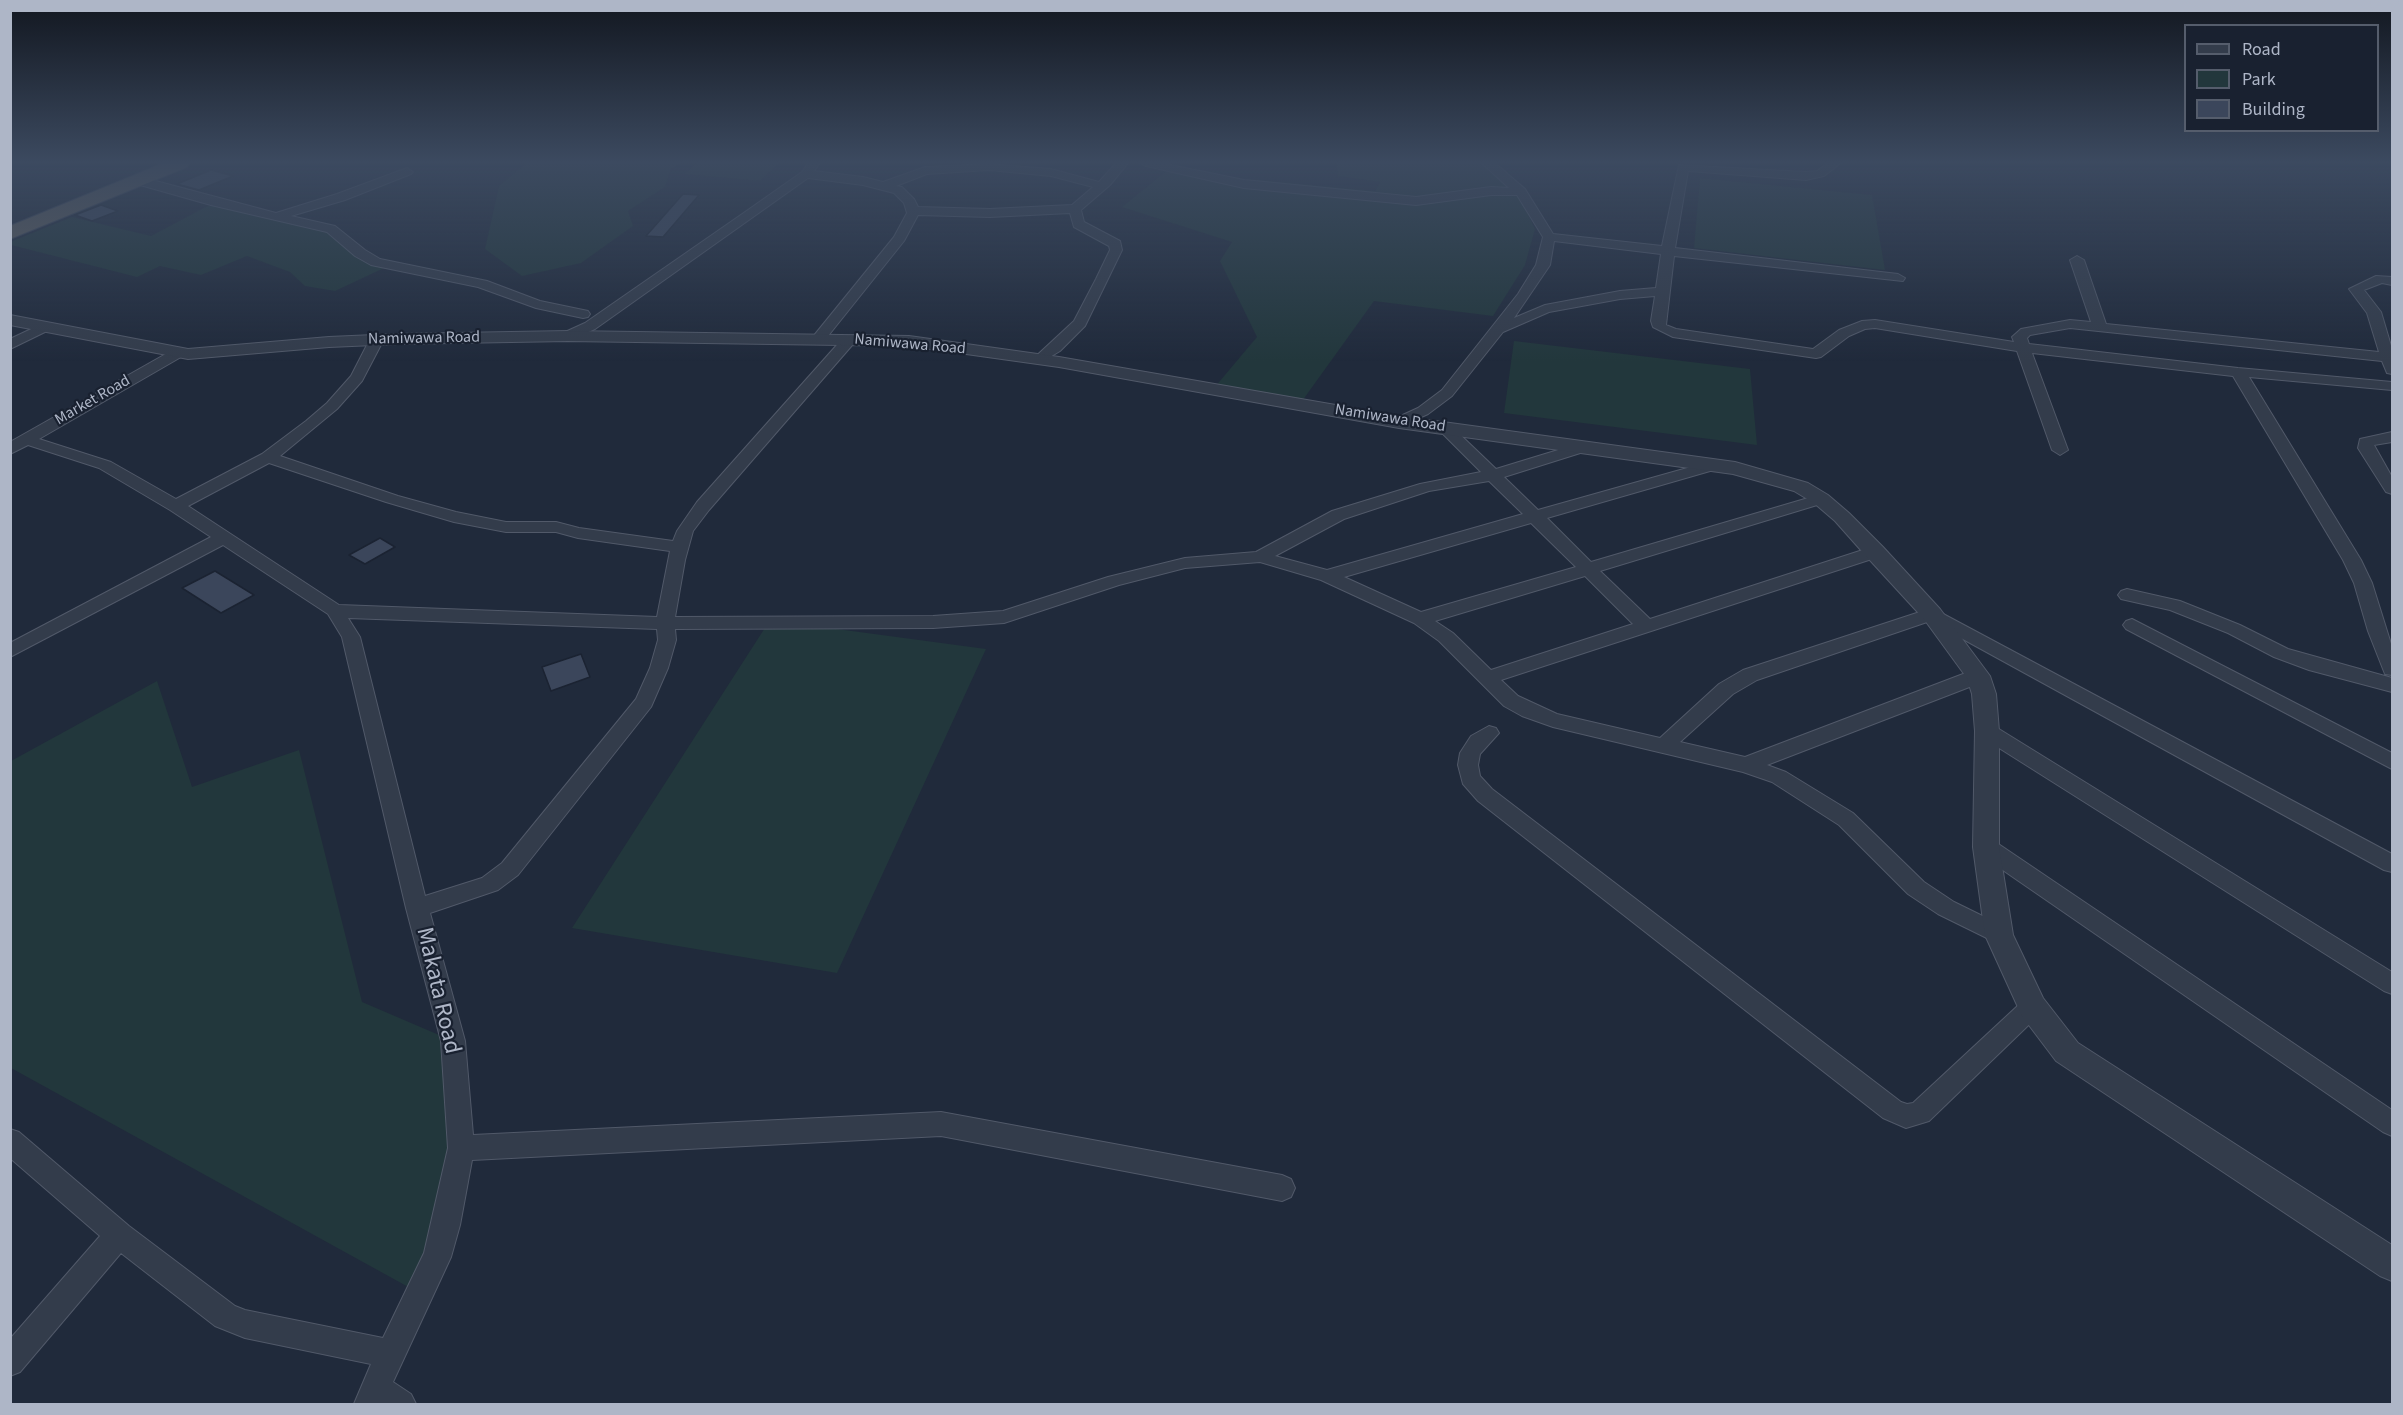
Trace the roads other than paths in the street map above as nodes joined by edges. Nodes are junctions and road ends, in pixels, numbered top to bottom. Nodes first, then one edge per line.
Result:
1 (332, 229) edge
2 (725, 229) edge
3 (904, 229) edge
4 (1087, 229) edge
5 (1543, 229) edge
6 (1671, 229) edge
7 (1549, 237) junction
8 (1668, 251) junction
9 (2077, 260) dead end
10 (1898, 278) dead end
11 (2392, 281) edge
12 (1662, 291) junction
13 (584, 314) dead end
14 (10, 320) edge
15 (44, 327) junction
16 (2100, 327) junction
17 (1495, 332) junction
18 (568, 336) junction
19 (819, 338) junction
20 (377, 339) junction
21 (849, 340) junction
22 (10, 345) edge
23 (2024, 348) junction
24 (176, 354) junction
25 (1040, 359) junction
26 (2390, 363) edge
27 (2238, 372) junction
28 (2392, 386) edge
29 (1399, 422) junction
30 (1444, 427) junction
31 (2392, 437) edge
32 (27, 440) junction
33 (1587, 446) junction
34 (10, 449) edge
35 (2060, 450) dead end
36 (268, 457) junction
37 (1711, 466) junction
38 (1493, 476) junction
39 (2392, 489) edge
40 (1811, 493) junction
41 (176, 506) junction
42 (1535, 516) junction
43 (224, 537) junction
44 (680, 547) junction
45 (1875, 552) junction
46 (1260, 557) junction
47 (1588, 569) junction
48 (1326, 576) junction
49 (2127, 595) dead end
50 (334, 610) junction
51 (1932, 614) junction
52 (1420, 619) junction
53 (665, 623) junction
54 (2132, 625) dead end
55 (1646, 626) junction
56 (2385, 636) edge
57 (10, 651) edge
58 (2392, 669) edge
59 (1978, 676) junction
60 (1487, 678) junction
61 (2392, 685) edge
62 (1988, 731) junction
63 (1489, 733) dead end
64 (1665, 745) junction
65 (2392, 762) edge
66 (1746, 765) junction
67 (1986, 847) junction
68 (2392, 864) edge
69 (417, 908) junction
70 (1999, 935) junction
71 (2392, 984) edge
72 (2032, 1008) junction
73 (2392, 1124) edge
74 (10, 1141) edge
75 (461, 1148) junction
76 (1282, 1188) dead end
77 (119, 1234) junction
78 (2392, 1264) edge
79 (390, 1354) junction
80 (10, 1362) edge
81 (373, 1396) edge
82 (401, 1404) edge

1 - 13 street
2 - 18 street
3 - 19 street
4 - 25 street
5 - 7 street
6 - 8 street
7 - 8 street
7 - 17 street
8 - 10 street
8 - 12 street
9 - 16 street
11 - 26 street
12 - 17 street
12 - 23 street
14 - 15 street, Namiwawa Road
15 - 22 street
15 - 24 street, Namiwawa Road
16 - 23 street
16 - 26 street
17 - 29 street
18 - 19 street, Namiwawa Road
18 - 20 street, Namiwawa Road
19 - 21 street, Namiwawa Road
20 - 24 street, Namiwawa Road
20 - 36 street
21 - 25 street, Namiwawa Road
21 - 44 street
23 - 27 street
23 - 35 street
24 - 32 street, Market Road
25 - 29 street, Namiwawa Road
27 - 28 street
27 - 56 street
29 - 30 street, Namiwawa Road
30 - 33 street, Namiwawa Road
30 - 38 street
31 - 39 street
32 - 34 street, Market Road
32 - 41 street
33 - 37 street, Namiwawa Road
33 - 38 street
36 - 41 street
36 - 44 street
37 - 40 street, Namiwawa Road
37 - 42 street
38 - 42 street
38 - 46 street
40 - 45 street
40 - 47 street
41 - 43 street
42 - 47 street
42 - 48 street
43 - 50 street
43 - 57 street
44 - 53 street
45 - 51 street
45 - 55 street
46 - 48 street
46 - 53 street
47 - 52 street
47 - 55 street
48 - 52 street
49 - 61 street
50 - 53 street
50 - 69 street, Makata Road
51 - 59 street
51 - 64 street
51 - 68 street
52 - 60 street
53 - 69 street
54 - 65 street
55 - 60 street
56 - 58 street
59 - 62 street
59 - 66 street
60 - 64 street
62 - 67 street
62 - 71 street
63 - 72 street
64 - 66 street
66 - 70 street
67 - 70 street
67 - 73 street
69 - 75 street, Makata Road
70 - 72 street
72 - 78 street
74 - 77 street
75 - 76 street
75 - 79 street, Makata Road
77 - 79 street
77 - 80 street
79 - 81 street, Makata Road
81 - 82 street

